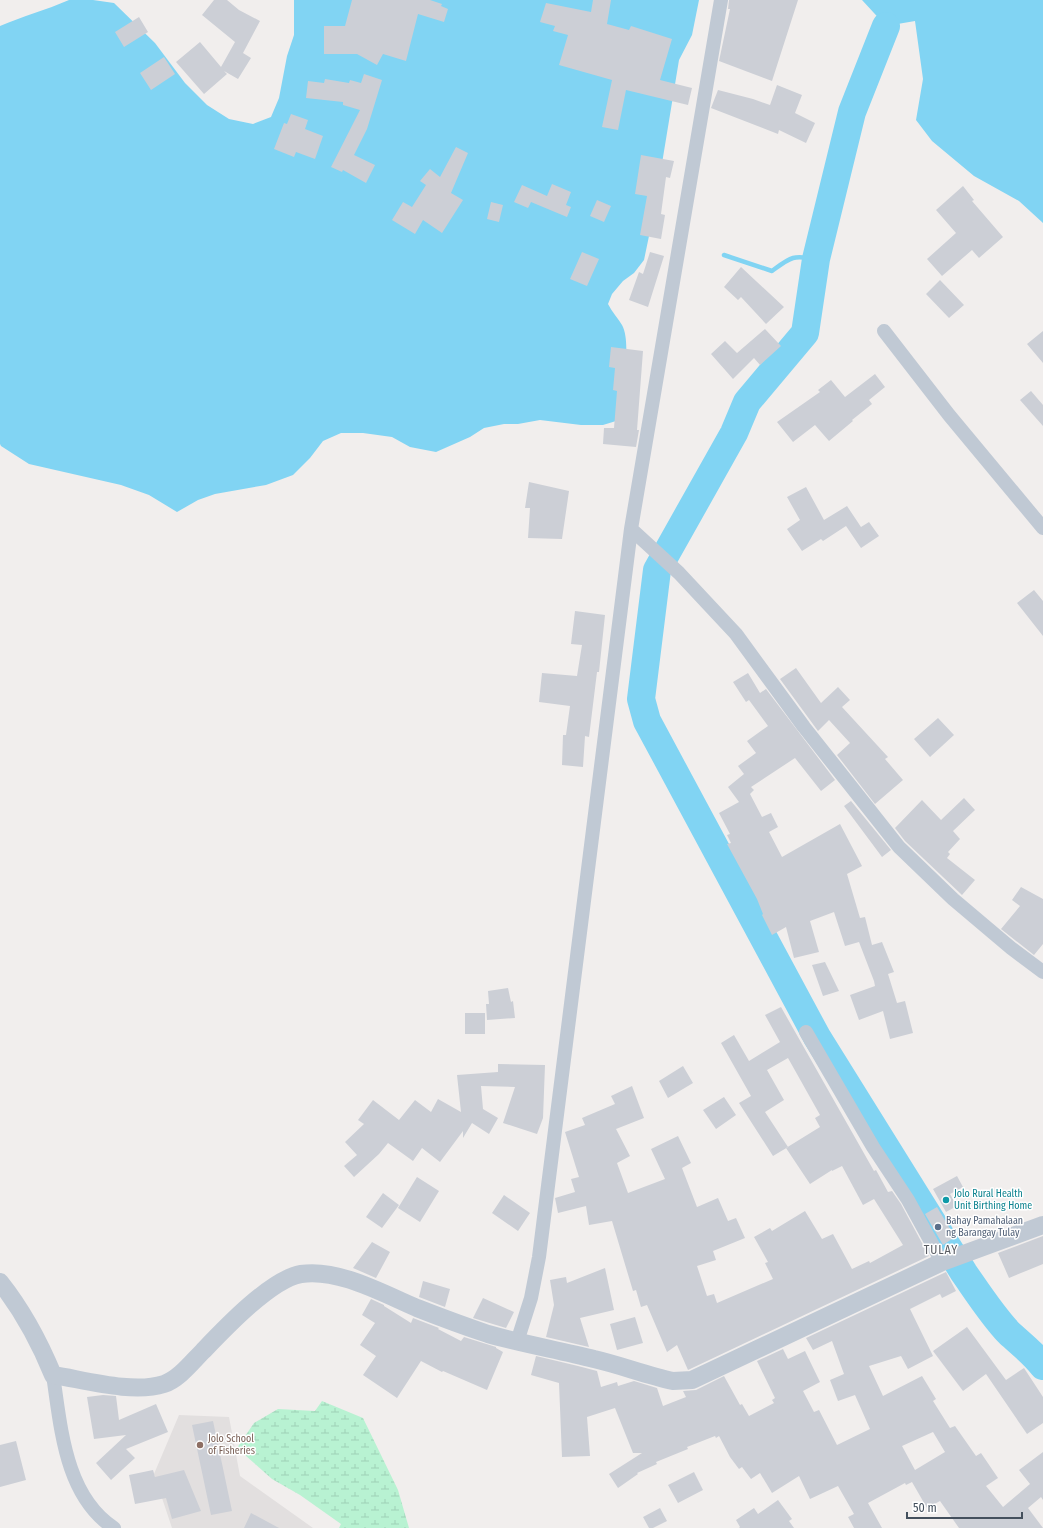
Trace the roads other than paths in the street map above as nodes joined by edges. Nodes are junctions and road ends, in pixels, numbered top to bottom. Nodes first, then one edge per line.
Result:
1 (721, 0) edge
2 (884, 331) dead end
3 (1043, 528) edge
4 (631, 529) junction
5 (1043, 972) edge
6 (806, 1032) dead end
7 (1043, 1225) edge
8 (951, 1259) junction
9 (0, 1282) edge
10 (517, 1342) junction
11 (53, 1375) junction
12 (114, 1528) edge

1 - 4 street
2 - 3 street
4 - 5 street
4 - 10 street
6 - 8 street
7 - 8 street
8 - 10 street
9 - 11 street
10 - 11 street
11 - 12 street

